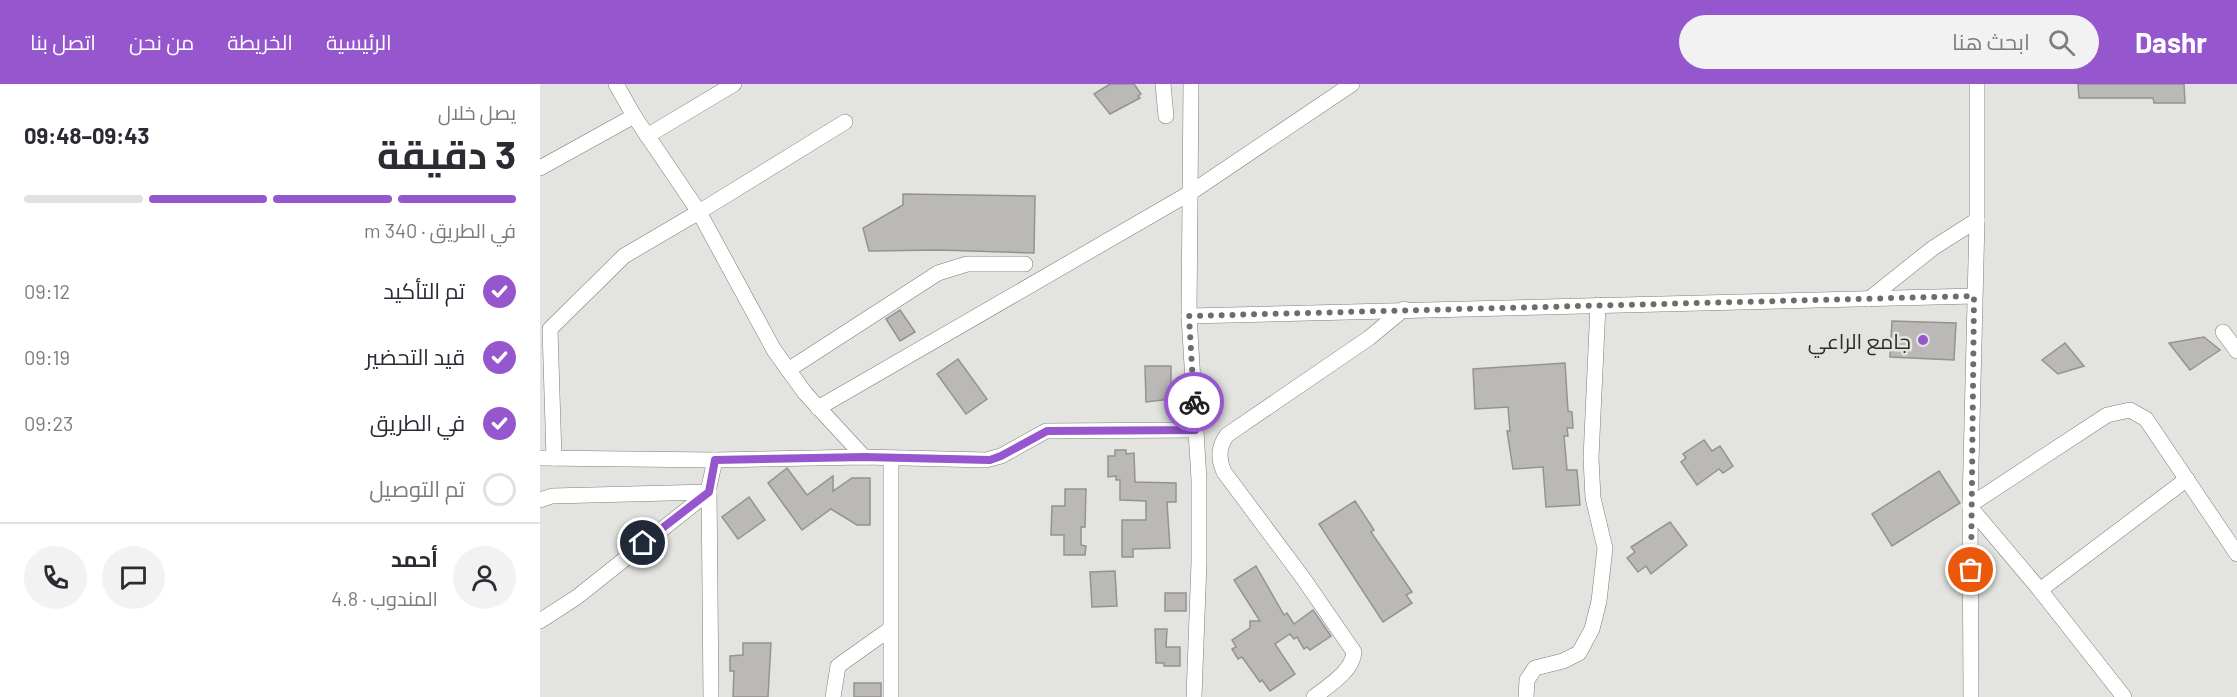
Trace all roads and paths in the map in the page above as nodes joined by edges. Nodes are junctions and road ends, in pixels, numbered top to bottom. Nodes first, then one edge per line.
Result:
1 (616, 84) edge
2 (734, 84) edge
3 (1163, 84) edge
4 (1191, 84) edge
5 (1352, 84) edge
6 (1977, 84) edge
7 (634, 116) junction
8 (1166, 116) dead end
9 (845, 122) dead end
10 (647, 136) junction
11 (540, 168) edge
12 (1190, 193) junction
13 (699, 212) junction
14 (1977, 220) junction
15 (1025, 264) dead end
16 (1974, 296) junction
17 (1869, 299) junction
18 (1598, 305) junction
19 (1404, 309) junction
20 (1189, 316) junction
21 (2223, 333) dead end
22 (2237, 351) edge
23 (788, 370) junction
24 (818, 408) junction
25 (1195, 430) junction
26 (864, 457) junction
27 (547, 458) edge
28 (891, 458) junction
29 (715, 460) junction
30 (2187, 479) junction
31 (709, 492) junction
32 (540, 500) edge
33 (1970, 506) junction
34 (2237, 554) edge
35 (2040, 590) junction
36 (540, 621) edge
37 (890, 628) junction
38 (711, 697) edge
39 (834, 697) edge
40 (891, 697) edge
41 (1194, 697) edge
42 (1314, 697) edge
43 (1526, 697) edge
44 (1971, 697) edge
45 (2124, 697) edge

1 - 7 street
2 - 10 street
3 - 8 street
4 - 12 street
5 - 12 street
6 - 14 street
7 - 10 street
7 - 11 street
9 - 13 street
10 - 13 street
12 - 20 street
12 - 24 street
13 - 23 street
13 - 27 street
14 - 16 street
14 - 17 street
15 - 23 street
16 - 17 street
16 - 33 street
17 - 18 street
18 - 19 street
18 - 43 street
19 - 20 street
19 - 42 street
20 - 25 street
21 - 22 street
23 - 24 street
24 - 26 street
25 - 28 street
25 - 41 street
26 - 28 street
26 - 29 street
27 - 29 street
28 - 37 street
29 - 31 street
30 - 33 street
30 - 34 street
30 - 35 street
31 - 32 street
31 - 36 street
31 - 38 street
33 - 35 street
33 - 44 street
35 - 45 street
37 - 39 street
37 - 40 street

